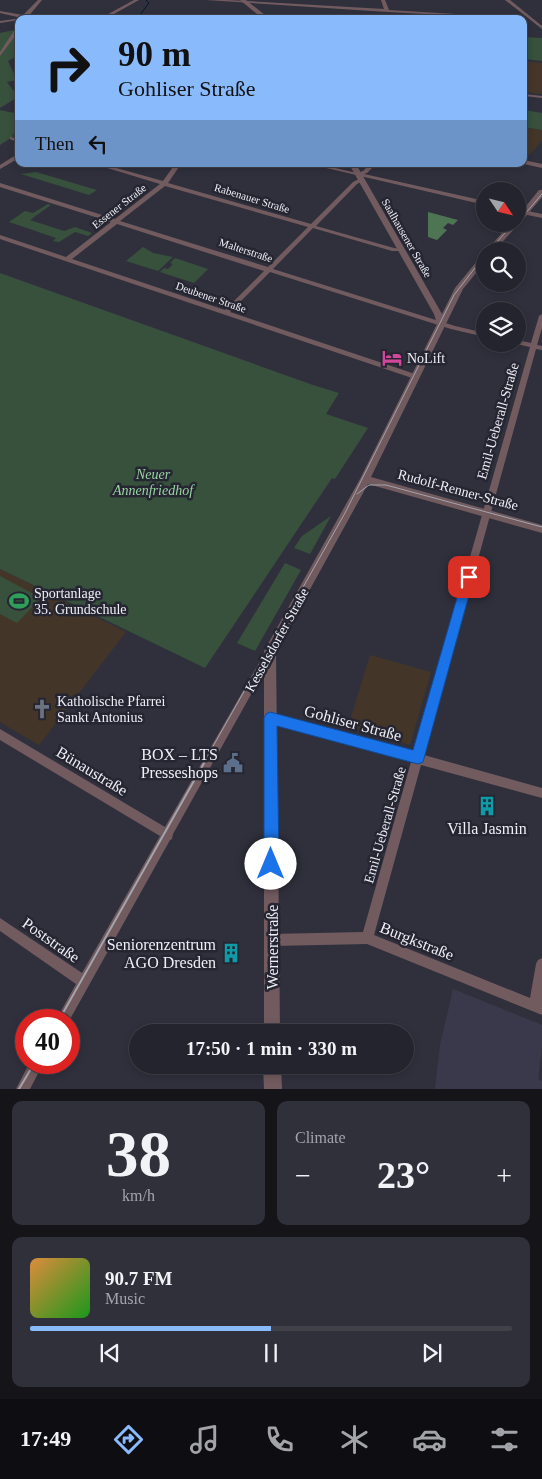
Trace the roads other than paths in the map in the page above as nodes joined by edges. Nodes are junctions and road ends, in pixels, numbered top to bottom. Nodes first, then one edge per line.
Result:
1 (40, 0) edge
2 (137, 0) edge
3 (208, 0) edge
4 (383, 0) edge
5 (503, 0) edge
6 (507, 0) edge
7 (244, 2) edge
8 (506, 6) dead end
9 (0, 12) edge
10 (388, 12) junction
11 (28, 15) edge
12 (109, 15) edge
13 (262, 15) edge
14 (450, 15) edge
15 (526, 15) edge
16 (15, 16) edge
17 (527, 16) edge
18 (527, 19) edge
19 (531, 19) junction
20 (15, 20) edge
21 (0, 22) edge
22 (542, 28) edge
23 (15, 33) edge
24 (0, 56) edge
25 (527, 95) edge
26 (542, 97) edge
27 (12, 138) dead end
28 (15, 139) edge
29 (15, 158) edge
30 (527, 163) edge
31 (542, 166) edge
32 (0, 167) edge
33 (108, 167) edge
34 (176, 167) edge
35 (323, 167) edge
36 (354, 167) edge
37 (370, 167) edge
38 (360, 177) junction
39 (165, 183) junction
40 (0, 185) edge
41 (542, 192) edge
42 (476, 201) edge
43 (526, 207) edge
44 (526, 213) edge
45 (542, 216) edge
46 (115, 222) junction
47 (312, 227) junction
48 (507, 232) edge
49 (0, 237) edge
50 (498, 242) edge
51 (401, 250) junction
52 (67, 260) junction
53 (476, 268) edge
54 (270, 270) junction
55 (226, 314) junction
56 (542, 316) edge
57 (441, 324) junction
58 (476, 333) edge
59 (538, 347) edge
60 (415, 377) junction
61 (365, 479) junction
62 (487, 514) junction
63 (542, 528) edge
64 (270, 651) junction
65 (270, 718) junction
66 (0, 734) edge
67 (418, 758) junction
68 (542, 793) edge
69 (168, 835) junction
70 (0, 924) edge
71 (368, 938) junction
72 (272, 940) junction
73 (542, 964) edge
74 (84, 982) junction
75 (539, 1007) edge
76 (68, 1009) edge
77 (272, 1024) edge
78 (31, 1074) edge
79 (272, 1074) edge
80 (23, 1089) edge
81 (273, 1089) edge

1 - 11 street
2 - 12 street
3 - 7 street
4 - 10 street
5 - 8 street
6 - 15 street
7 - 10 street
7 - 13 street
9 - 16 street
10 - 14 street
17 - 19 street
18 - 19 street
19 - 22 street
20 - 21 street
23 - 24 street
25 - 26 street
27 - 28 street
29 - 32 street
30 - 31 street
33 - 39 street, Rabenauer Straße
34 - 39 street, Essener Straße
35 - 38 street
36 - 38 street, Saalhausener Straße
37 - 38 street
38 - 42 street
38 - 47 street
38 - 51 street, Saalhausener Straße
39 - 46 street, Essener Straße
39 - 47 street, Rabenauer Straße
40 - 46 street, Malterstraße
41 - 43 street
44 - 45 street
46 - 52 street, Essener Straße
46 - 54 street, Malterstraße
47 - 51 street, Rabenauer Straße
47 - 54 street
48 - 50 street
49 - 52 street, Deubener Straße
51 - 57 street, Saalhausener Straße
52 - 55 street, Deubener Straße
53 - 57 street, Kesselsdorfer Straße
54 - 55 street
54 - 57 street, Malterstraße
55 - 60 street, Deubener Straße
56 - 59 street, Emil-Ueberall-Straße
57 - 58 street, Malterstraße
57 - 60 street, Kesselsdorfer Straße
59 - 62 street, Emil-Ueberall-Straße
60 - 61 street, Kesselsdorfer Straße
61 - 62 street, Rudolf-Renner-Straße
61 - 64 street, Kesselsdorfer Straße
62 - 63 street, Rudolf-Renner-Straße
62 - 67 street, Emil-Ueberall-Straße
64 - 65 street, Wernerstraße
64 - 69 street, Kesselsdorfer Straße
65 - 67 street, Gohliser Straße
65 - 72 street, Wernerstraße
66 - 69 street, Bünaustraße
67 - 68 street, Gohliser Straße
67 - 71 street, Emil-Ueberall-Straße
69 - 74 street, Kesselsdorfer Straße
70 - 74 street, Poststraße
71 - 72 street, Burgkstraße
71 - 75 street, Burgkstraße
72 - 77 street, Wernerstraße
73 - 75 street
74 - 76 street, Kesselsdorfer Straße
78 - 80 street
79 - 81 street

